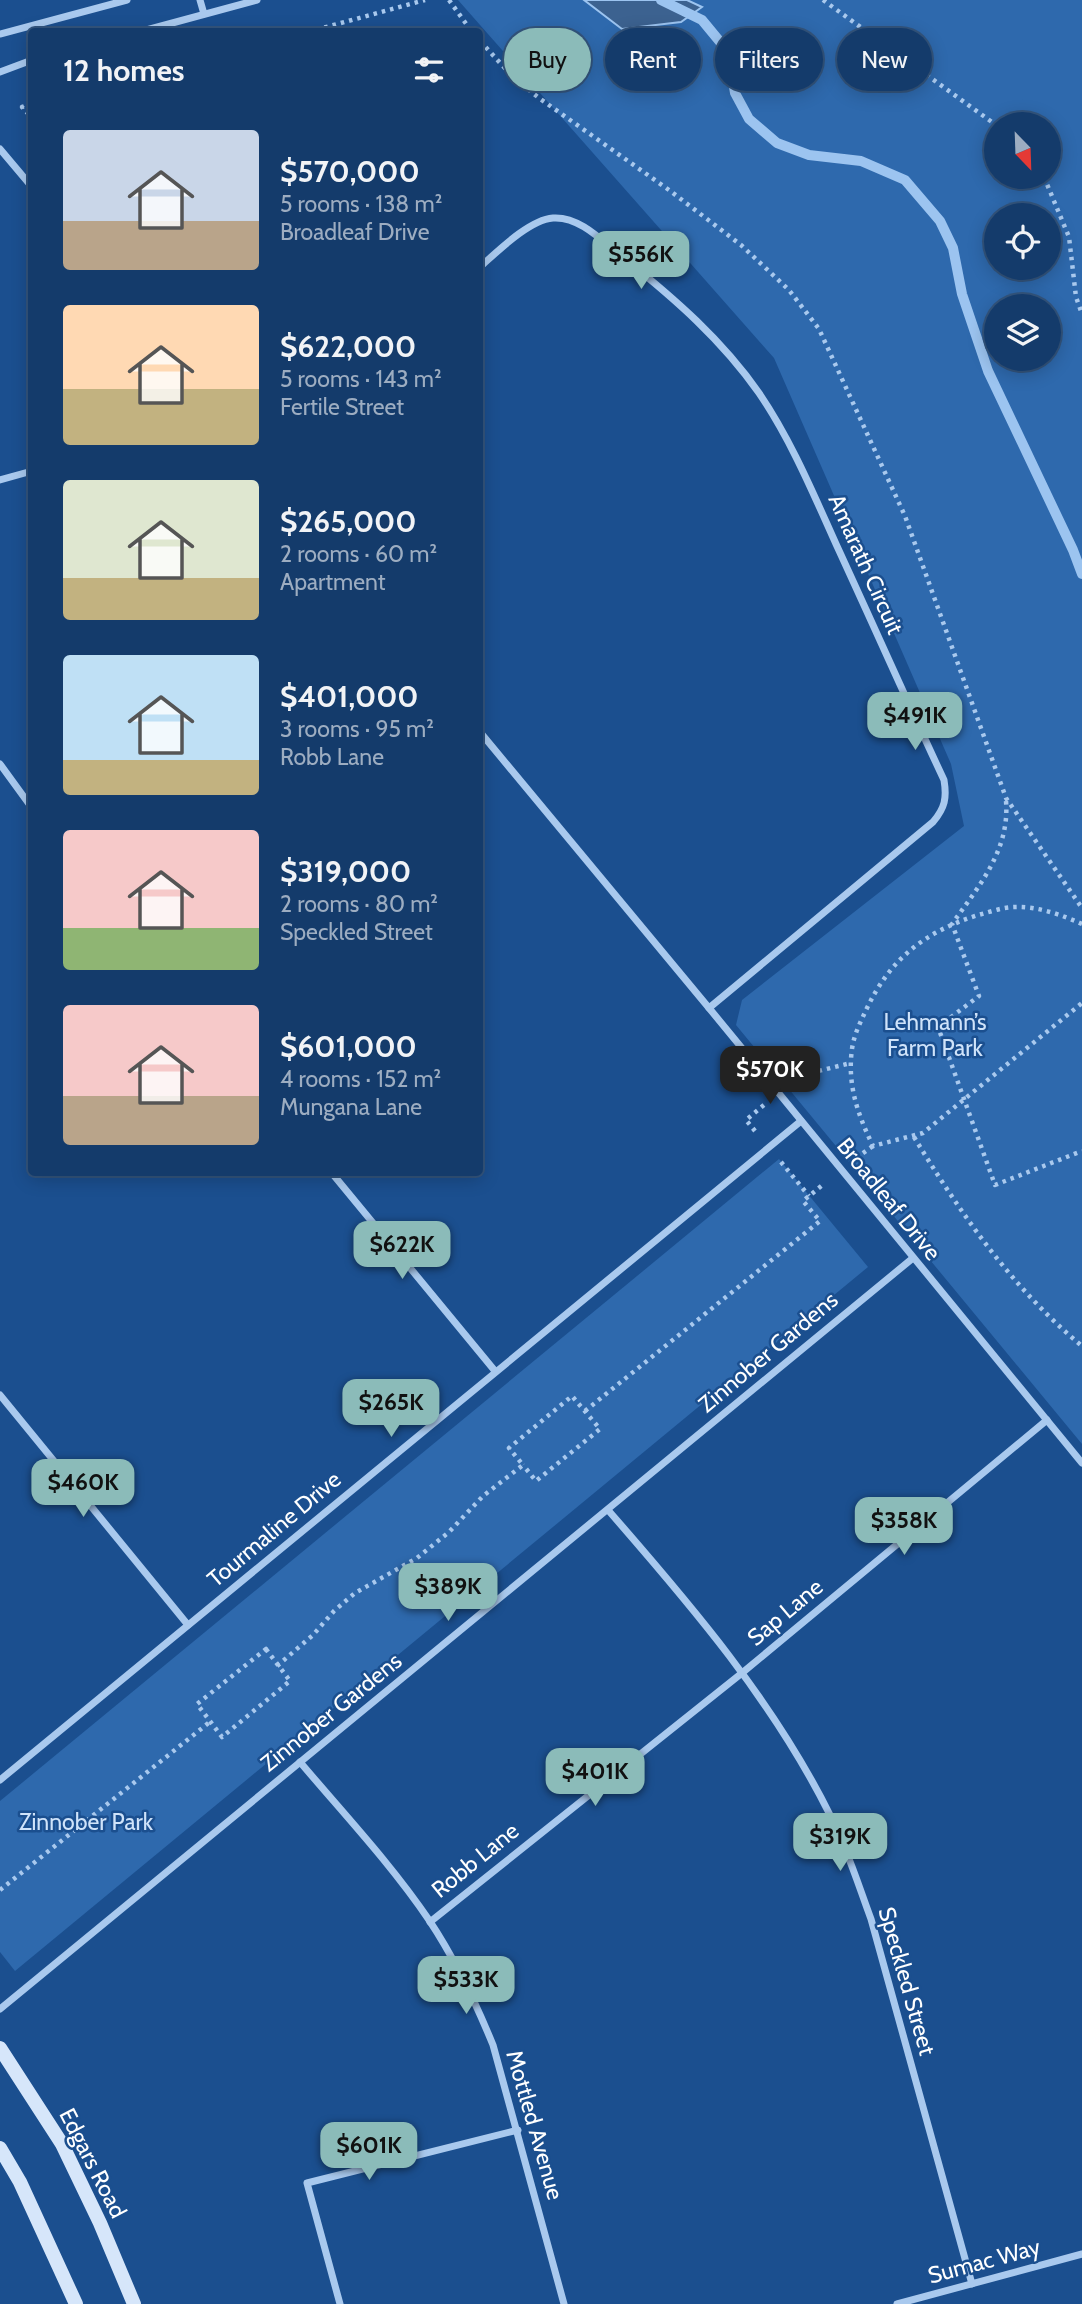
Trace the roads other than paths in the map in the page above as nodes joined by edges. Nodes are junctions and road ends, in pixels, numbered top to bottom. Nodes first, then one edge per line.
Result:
1 (127, 0) edge
2 (200, 0) edge
3 (257, 0) edge
4 (204, 14) junction
5 (153, 28) edge
6 (0, 34) edge
7 (28, 62) edge
8 (0, 72) edge
9 (0, 149) edge
10 (28, 182) edge
11 (483, 264) edge
12 (28, 472) edge
13 (0, 480) edge
14 (483, 736) edge
15 (0, 764) edge
16 (28, 802) edge
17 (709, 1008) junction
18 (801, 1121) junction
19 (334, 1176) edge
20 (913, 1258) junction
21 (495, 1371) junction
22 (0, 1395) edge
23 (1047, 1420) junction
24 (1082, 1463) edge
25 (608, 1510) junction
26 (188, 1625) junction
27 (742, 1672) junction
28 (300, 1762) junction
29 (0, 1780) edge
30 (430, 1922) junction
31 (0, 2009) edge
32 (0, 2048) edge
33 (518, 2130) junction
34 (0, 2148) edge
35 (1082, 2254) edge
36 (972, 2284) junction
37 (76, 2304) edge
38 (134, 2304) edge
39 (340, 2304) edge
40 (564, 2304) edge
41 (897, 2304) edge

1 - 6 street
2 - 4 street
3 - 4 street
4 - 5 street
7 - 8 street
9 - 10 street
11 - 17 street, Amarath Circuit
12 - 13 street
14 - 17 street, Broadleaf Drive
15 - 16 street
17 - 18 street, Broadleaf Drive
18 - 20 street, Broadleaf Drive
18 - 21 street, Tourmaline Drive
19 - 21 street
20 - 23 street, Broadleaf Drive
20 - 25 street, Zinnober Gardens
21 - 26 street, Tourmaline Drive
22 - 26 street
23 - 24 street, Broadleaf Drive
23 - 27 street, Sap Lane
25 - 27 street, Speckled Street
25 - 28 street, Zinnober Gardens
26 - 29 street, Tourmaline Drive
27 - 30 street, Robb Lane
27 - 36 street, Speckled Street
28 - 30 street, Mottled Avenue
28 - 31 street, Zinnober Gardens
30 - 33 street, Mottled Avenue
32 - 38 main road, Edgars Road
33 - 39 street
33 - 40 street, Mottled Avenue
34 - 37 main road
35 - 36 street, Sumac Way
36 - 41 street, Sumac Way

